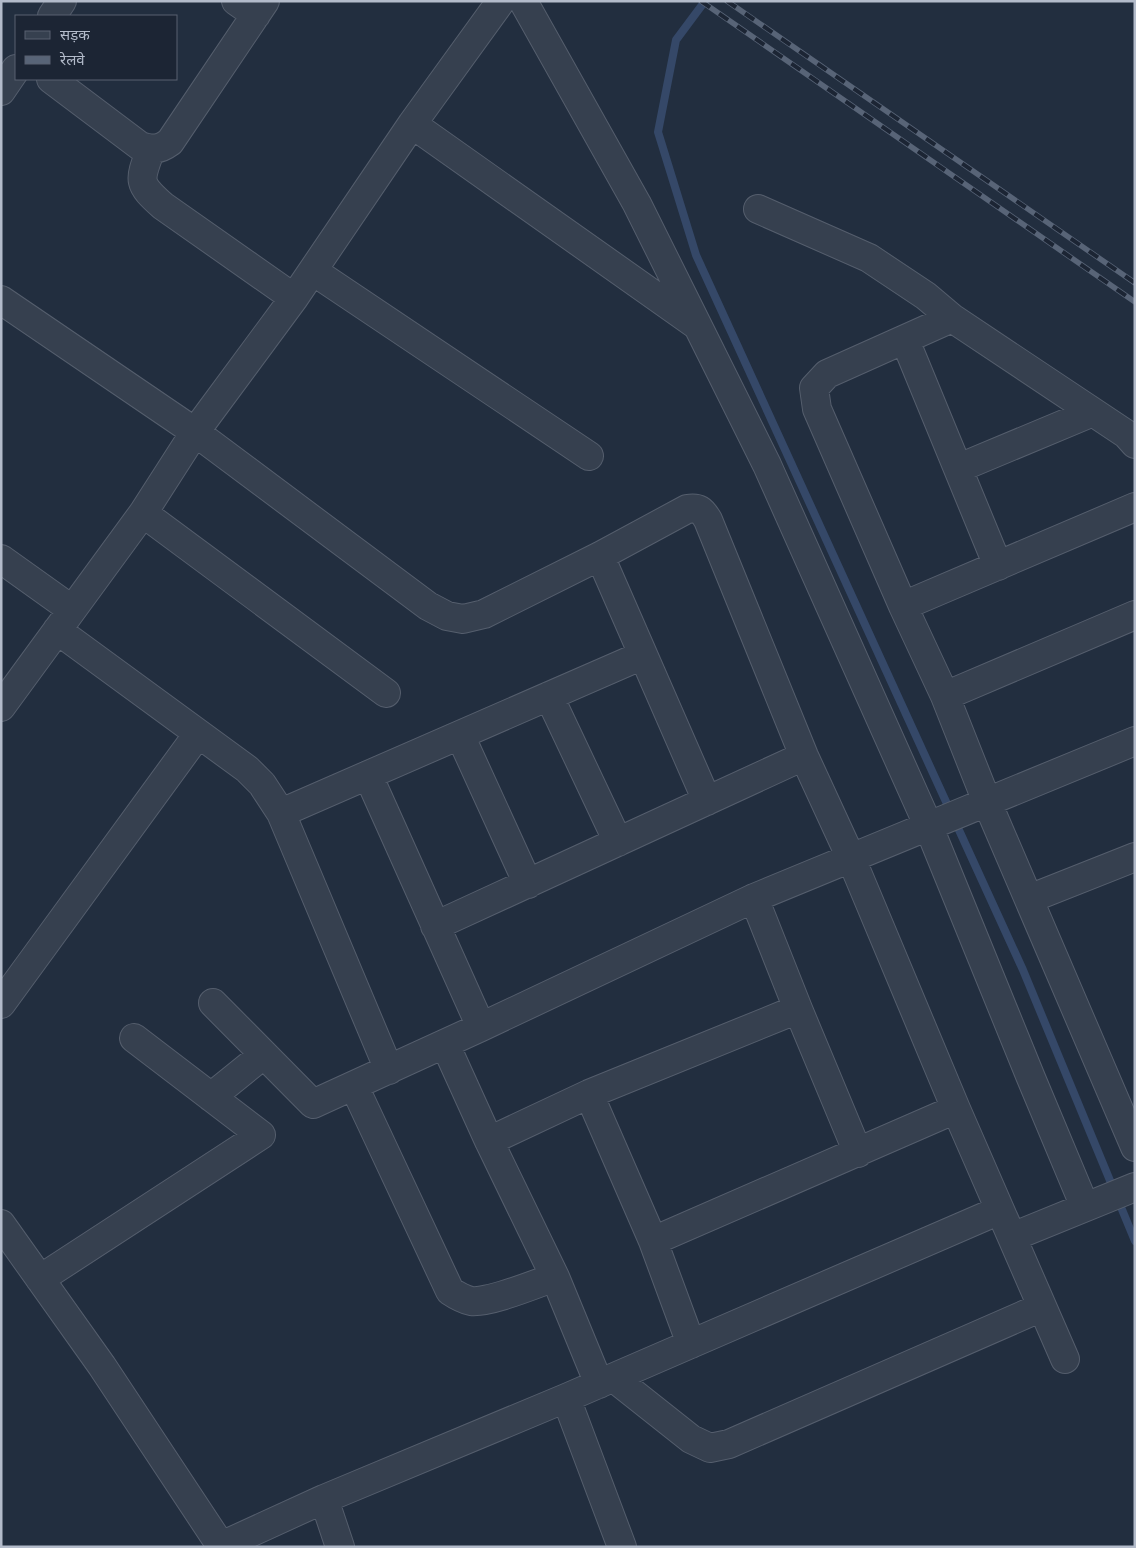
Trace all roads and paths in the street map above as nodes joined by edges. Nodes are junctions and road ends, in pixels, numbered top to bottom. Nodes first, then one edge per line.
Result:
1 (62, 1) edge
2 (501, 1) edge
3 (522, 1) edge
4 (252, 6) edge
5 (53, 15) edge
6 (15, 70) edge
7 (52, 80) edge
8 (1, 91) edge
9 (412, 124) junction
10 (151, 149) junction
11 (758, 209) dead end
12 (313, 271) junction
13 (294, 298) junction
14 (1, 300) edge
15 (952, 318) junction
16 (697, 325) junction
17 (905, 340) junction
18 (1093, 412) junction
19 (195, 432) junction
20 (1135, 444) edge
21 (589, 456) dead end
22 (959, 468) junction
23 (1135, 508) edge
24 (143, 513) junction
25 (600, 556) junction
26 (1, 559) edge
27 (998, 566) junction
28 (903, 606) junction
29 (1135, 615) edge
30 (64, 620) junction
31 (643, 655) junction
32 (386, 693) dead end
33 (549, 696) junction
34 (946, 696) junction
35 (1, 707) edge
36 (198, 734) junction
37 (460, 735) junction
38 (1135, 741) edge
39 (804, 756) junction
40 (368, 775) junction
41 (707, 801) junction
42 (980, 806) junction
43 (281, 813) junction
44 (932, 825) junction
45 (618, 842) junction
46 (851, 858) junction
47 (1133, 863) edge
48 (528, 884) junction
49 (754, 898) junction
50 (1029, 899) junction
51 (435, 926) junction
52 (213, 1003) dead end
53 (1, 1004) edge
54 (798, 1009) junction
55 (481, 1028) junction
56 (134, 1038) dead end
57 (445, 1044) junction
58 (264, 1055) junction
59 (389, 1070) junction
60 (354, 1086) junction
61 (590, 1094) junction
62 (211, 1097) junction
63 (956, 1109) junction
64 (489, 1141) junction
65 (1135, 1147) edge
66 (858, 1153) junction
67 (1134, 1187) edge
68 (1090, 1205) junction
69 (1000, 1210) junction
70 (1, 1224) edge
71 (1012, 1237) junction
72 (653, 1241) junction
73 (555, 1277) junction
74 (40, 1279) junction
75 (1042, 1307) junction
76 (690, 1344) junction
77 (1065, 1359) dead end
78 (606, 1381) junction
79 (566, 1398) junction
80 (324, 1498) junction
81 (220, 1546) edge
82 (340, 1547) edge
83 (622, 1547) edge

1 - 5 street
2 - 9 street
3 - 16 street
4 - 10 street
6 - 8 street
7 - 10 street
9 - 12 street
9 - 16 street
10 - 13 street
11 - 15 street
12 - 13 street
12 - 21 street
13 - 19 street
14 - 19 street
15 - 17 street
15 - 18 street
16 - 44 street
17 - 22 street
17 - 28 street
18 - 20 street
18 - 22 street
19 - 24 street
19 - 25 street
22 - 27 street
23 - 27 street
24 - 30 street
24 - 32 street
25 - 31 street
25 - 39 street
26 - 30 street
27 - 28 street
28 - 34 street
29 - 34 street
30 - 35 street
30 - 36 street
31 - 33 street
31 - 41 street
33 - 37 street
33 - 45 street
34 - 42 street
36 - 43 street
36 - 53 street
37 - 40 street
37 - 48 street
38 - 42 street
39 - 41 street
39 - 46 street
40 - 43 street
40 - 51 street
41 - 45 street
42 - 44 street
42 - 50 street
43 - 59 street
44 - 46 street
44 - 68 street
45 - 48 street
46 - 49 street
46 - 63 street
47 - 50 street
48 - 51 street
49 - 54 street
49 - 55 street
50 - 65 street
51 - 55 street
52 - 58 street
54 - 61 street
54 - 66 street
55 - 57 street
56 - 62 street
57 - 59 street
57 - 64 street
58 - 60 street
58 - 62 street
59 - 60 street
60 - 73 street
61 - 64 street
61 - 72 street
62 - 74 street
63 - 66 street
63 - 69 street
64 - 73 street
66 - 72 street
67 - 68 street
68 - 71 street
69 - 71 street
69 - 76 street
70 - 74 street
71 - 75 street
72 - 76 street
73 - 78 street
74 - 81 street
75 - 77 street
75 - 78 street
76 - 78 street
78 - 79 street
79 - 80 street
79 - 83 street
80 - 81 street
80 - 82 street

